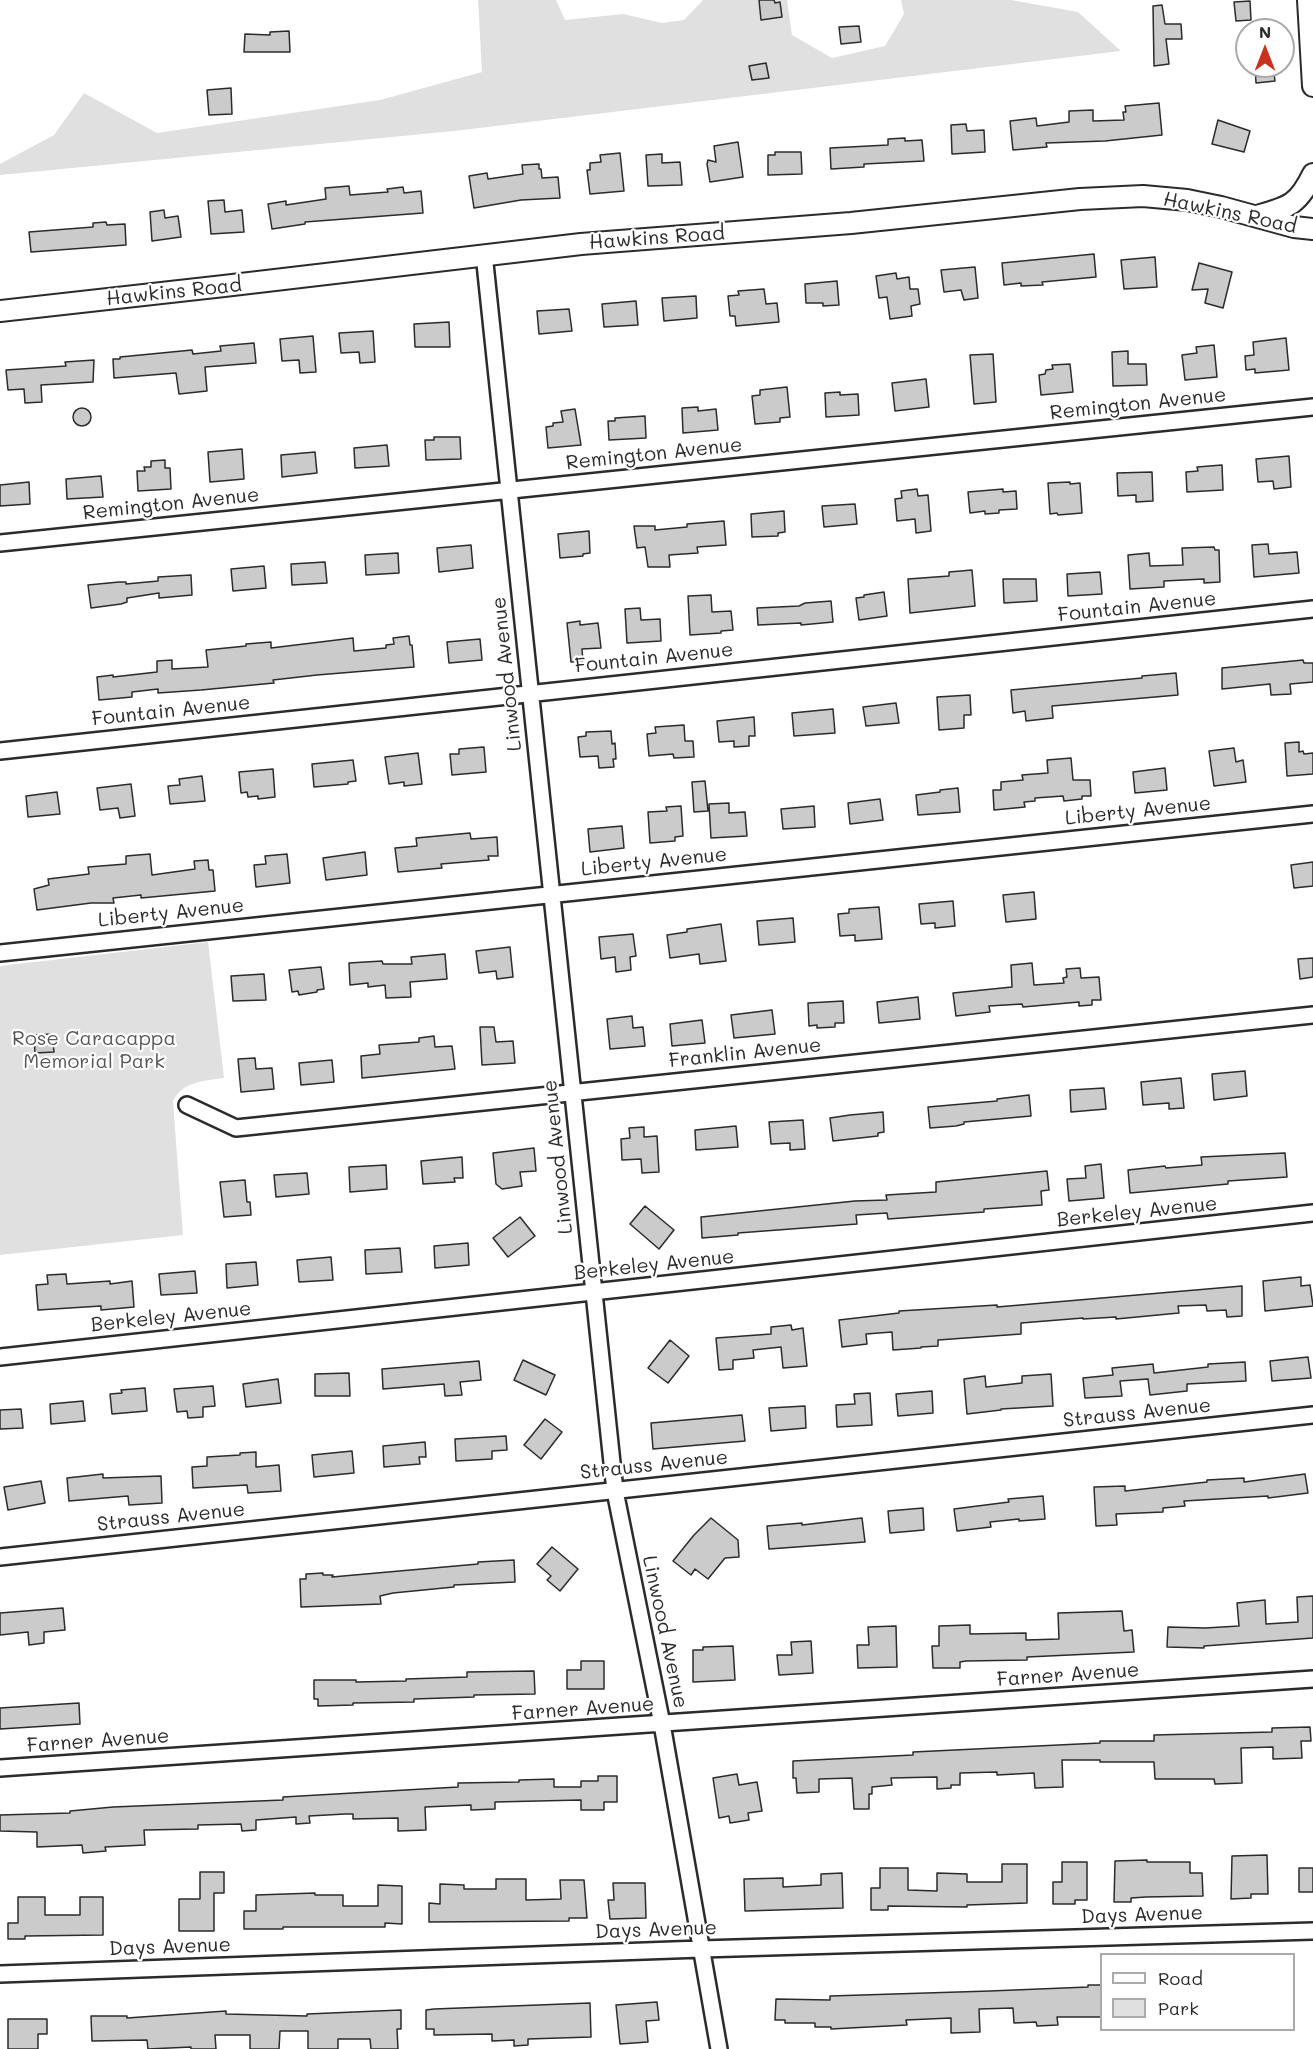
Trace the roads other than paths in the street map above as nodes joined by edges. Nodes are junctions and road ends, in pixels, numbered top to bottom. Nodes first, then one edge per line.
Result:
1 (1308, 0) edge
2 (1313, 86) edge
3 (1313, 174) edge
4 (1257, 216) junction
5 (1313, 229) edge
6 (483, 254) junction
7 (0, 311) edge
8 (1313, 407) edge
9 (509, 490) junction
10 (0, 543) edge
11 (1313, 609) edge
12 (530, 693) junction
13 (0, 751) edge
14 (1313, 814) edge
15 (550, 894) junction
16 (0, 953) edge
17 (1313, 1015) edge
18 (572, 1092) junction
19 (186, 1105) dead end
20 (1313, 1213) edge
21 (594, 1292) junction
22 (0, 1357) edge
23 (1313, 1415) edge
24 (615, 1491) junction
25 (0, 1557) edge
26 (1313, 1679) edge
27 (662, 1724) junction
28 (0, 1768) edge
29 (1313, 1931) edge
30 (701, 1949) junction
31 (0, 1974) edge
32 (719, 2049) edge

1 - 2 street
3 - 4 street
4 - 5 street, Hawkins Road
4 - 6 street, Hawkins Road
6 - 7 street, Hawkins Road
6 - 9 street, Linwood Avenue
8 - 9 street, Remington Avenue
9 - 10 street, Remington Avenue
9 - 12 street, Linwood Avenue
11 - 12 street, Fountain Avenue
12 - 13 street, Fountain Avenue
12 - 15 street, Linwood Avenue
14 - 15 street, Liberty Avenue
15 - 16 street, Liberty Avenue
15 - 18 street, Linwood Avenue
17 - 18 street, Franklin Avenue
18 - 19 street, Franklin Avenue
18 - 21 street, Linwood Avenue
20 - 21 street, Berkeley Avenue
21 - 22 street, Berkeley Avenue
21 - 24 street, Linwood Avenue
23 - 24 street, Strauss Avenue
24 - 25 street, Strauss Avenue
24 - 27 street, Linwood Avenue
26 - 27 street, Farner Avenue
27 - 28 street, Farner Avenue
27 - 30 street, Linwood Avenue
29 - 30 street, Days Avenue
30 - 31 street, Days Avenue
30 - 32 street, Linwood Avenue

